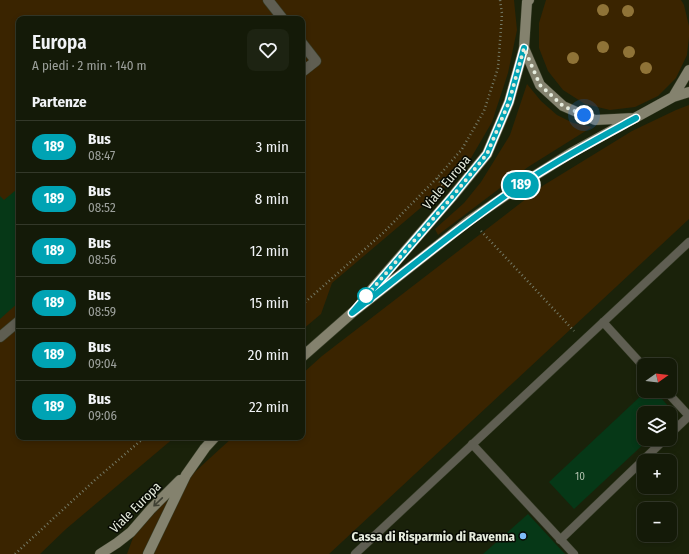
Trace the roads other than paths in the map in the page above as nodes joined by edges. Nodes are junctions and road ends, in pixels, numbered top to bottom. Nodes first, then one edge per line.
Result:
1 (268, 0) edge
2 (529, 0) edge
3 (281, 16) edge
4 (305, 47) edge
5 (524, 48) junction
6 (305, 69) edge
7 (689, 70) edge
8 (689, 92) edge
9 (673, 97) junction
10 (636, 118) junction
11 (689, 242) edge
12 (352, 313) junction
13 (603, 322) junction
14 (16, 324) edge
15 (0, 338) edge
16 (305, 354) edge
17 (637, 359) edge
18 (672, 398) edge
19 (677, 427) edge
20 (212, 440) edge
21 (472, 444) junction
22 (658, 446) edge
23 (186, 475) junction
24 (560, 540) junction
25 (100, 554) edge
26 (148, 554) edge
27 (356, 554) edge
28 (574, 554) edge

1 - 3 street
2 - 5 main road, Viale Europa
4 - 6 street
5 - 10 main road
5 - 12 main road, Viale Europa
7 - 9 main road
8 - 9 main road, Viale Europa
9 - 10 main road, Viale Europa
10 - 12 main road, Viale Europa
11 - 13 lane
12 - 16 main road, Viale Europa
13 - 17 lane
13 - 21 lane
14 - 15 street
18 - 19 lane
20 - 23 main road, Viale Europa
21 - 24 lane
21 - 27 lane
22 - 24 lane
23 -> 25 main road, Viale Europa
23 - 26 main road, Viale Europa
24 - 28 lane

